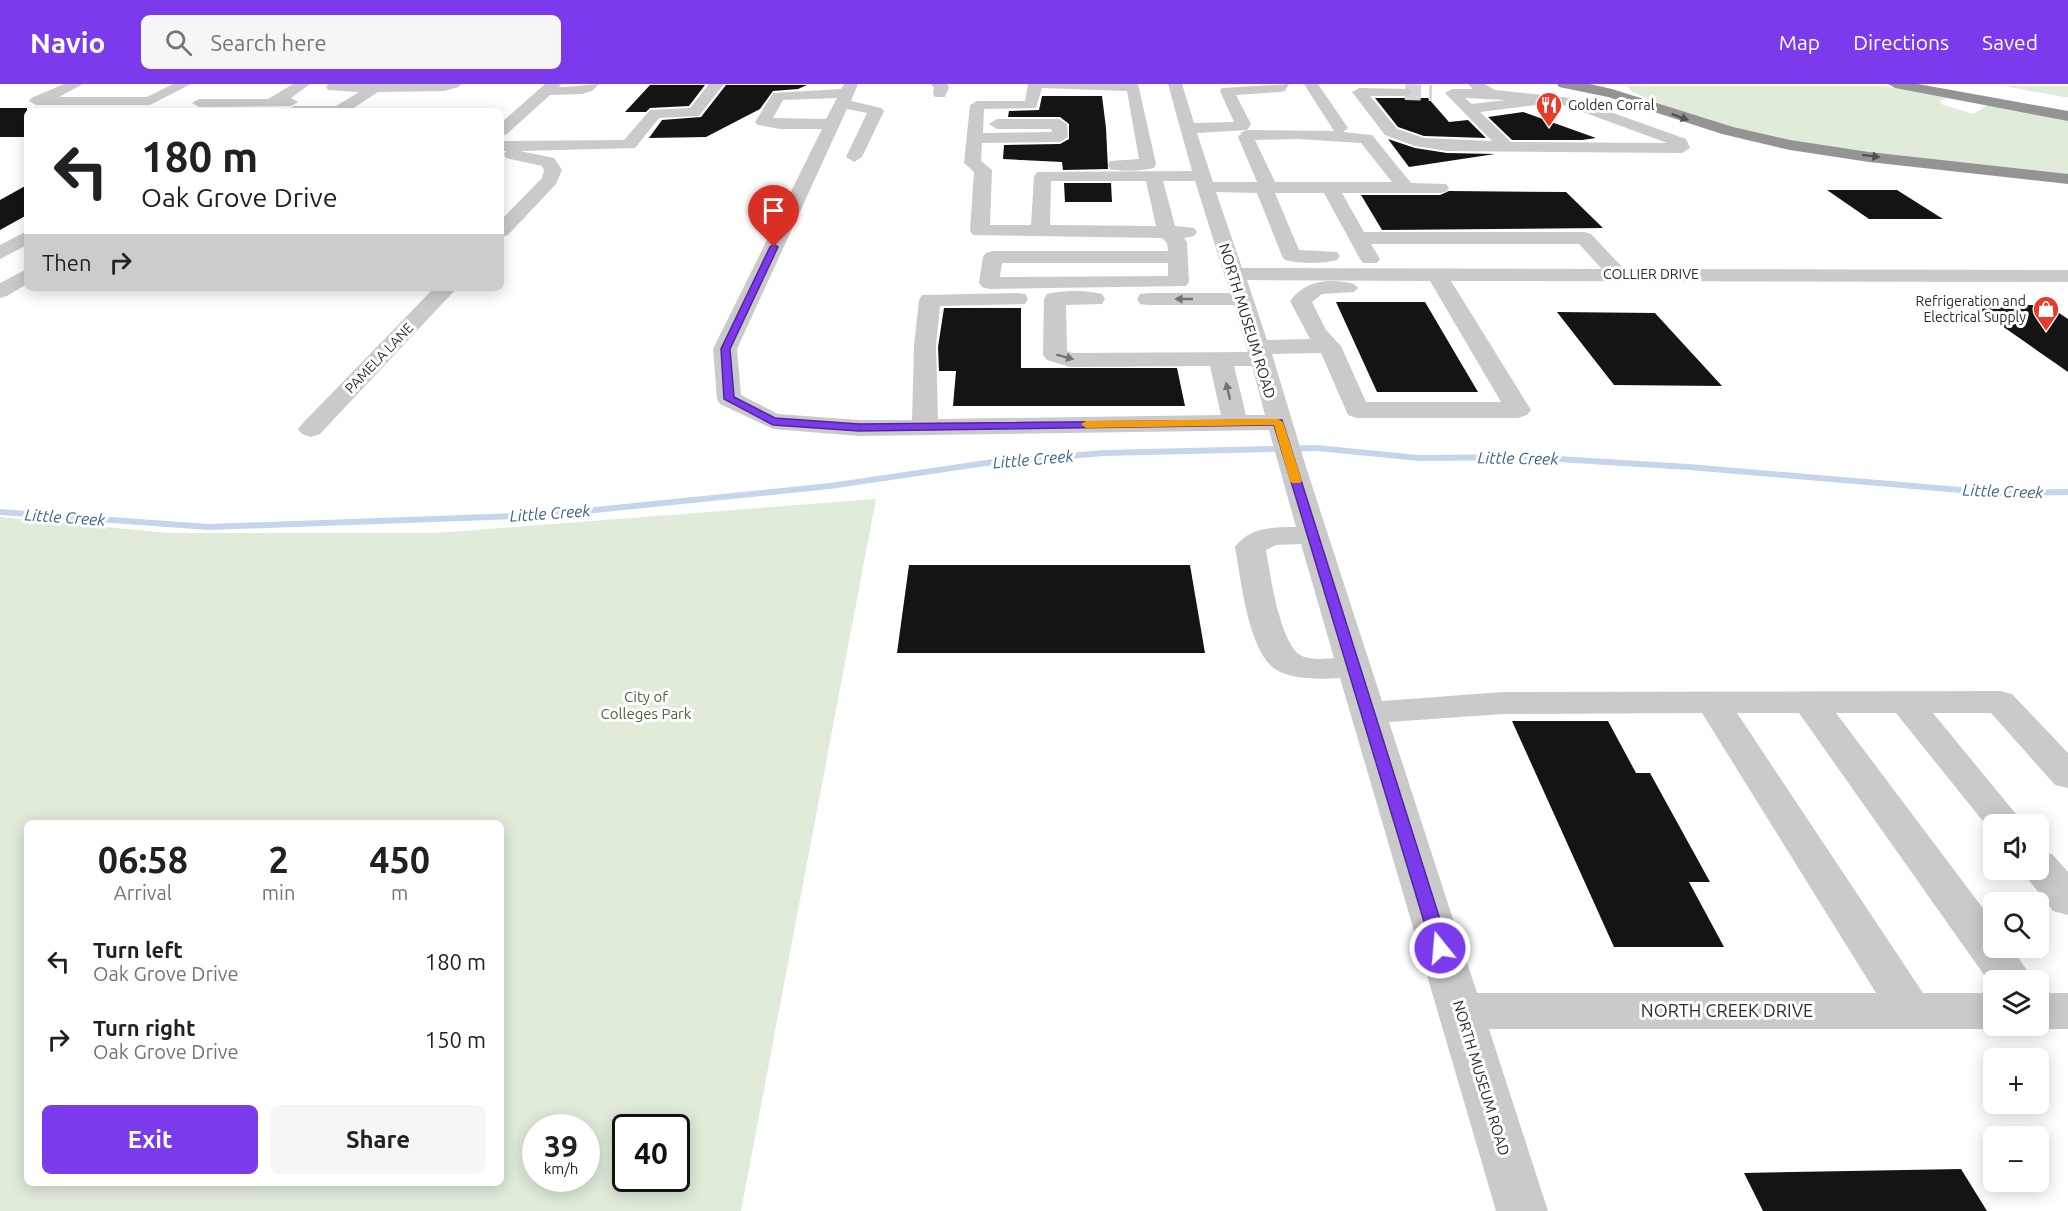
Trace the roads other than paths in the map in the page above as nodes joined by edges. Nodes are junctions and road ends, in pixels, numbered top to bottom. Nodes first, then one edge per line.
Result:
1 (76, 84) edge
2 (184, 84) edge
3 (303, 84) edge
4 (592, 84) edge
5 (717, 84) edge
6 (1175, 84) edge
7 (1311, 84) edge
8 (1475, 84) edge
9 (1564, 84) edge
10 (1895, 84) edge
11 (1956, 84) edge
12 (1281, 85) edge
13 (335, 86) edge
14 (447, 86) edge
15 (544, 86) edge
16 (1032, 86) edge
17 (375, 88) junction
18 (223, 90) dead end
19 (1622, 90) edge
20 (1405, 92) tunnel mouth
21 (847, 93) edge
22 (969, 93) dead end
23 (1491, 94) junction
24 (1538, 100) junction
25 (309, 102) junction
26 (416, 104) dead end
27 (516, 104) junction
28 (1291, 104) dead end
29 (2068, 104) edge
30 (267, 105) edge
31 (1183, 106) junction
32 (1149, 107) junction
33 (299, 108) edge
34 (345, 108) edge
35 (1468, 109) junction
36 (2068, 116) edge
37 (504, 122) edge
38 (832, 124) junction
39 (1242, 125) junction
40 (1190, 128) junction
41 (504, 146) edge
42 (1506, 146) junction
43 (1659, 148) junction
44 (504, 153) edge
45 (854, 157) dead end
46 (1150, 170) junction
47 (1202, 176) junction
48 (2068, 179) edge
49 (1266, 187) junction
50 (1330, 188) junction
51 (1406, 188) junction
52 (1440, 188) dead end
53 (504, 228) edge
54 (1040, 231) junction
55 (1167, 232) junction
56 (1220, 232) junction
57 (1482, 232) junction
58 (24, 239) edge
59 (0, 253) edge
60 (1369, 256) junction
61 (1500, 256) junction
62 (1178, 257) junction
63 (1234, 274) junction
64 (1514, 274) junction
65 (1618, 274) junction
66 (2068, 276) edge
67 (24, 277) edge
68 (1441, 281) junction
69 (443, 291) edge
70 (0, 292) edge
71 (1055, 299) junction
72 (1243, 299) junction
73 (1330, 346) junction
74 (1260, 353) junction
75 (1220, 359) junction
76 (1235, 422) junction
77 (925, 427) junction
78 (311, 429) dead end
79 (1284, 443) junction
80 (1313, 535) junction
81 (1354, 668) junction
82 (1713, 703) junction
83 (1810, 703) junction
84 (1906, 703) junction
85 (1367, 713) junction
86 (2068, 776) edge
87 (1997, 814) edge
88 (2049, 877) edge
89 (2068, 900) edge
90 (2004, 970) edge
91 (1461, 1011) junction
92 (1911, 1011) junction
93 (1983, 1011) edge
94 (2049, 1011) edge
95 (2068, 1011) edge
96 (1522, 1211) edge

1 - 2 street
3 - 30 street
4 - 15 street
5 - 41 street
6 - 31 street, NORTH MUSEUM ROAD
7 - 39 street
8 - 23 street
9 - 19 highway
10 - 36 highway
11 - 29 highway
12 - 28 street
12 - 39 street
13 - 17 street
13 - 25 street
14 - 17 street
14 - 26 street
15 - 27 street
15 - 27 street
16 - 22 street
16 - 32 street
16 - 54 street
17 - 34 street
18 - 30 street
19 -> 48 highway
20 - 42 street
21 - 38 street
21 - 38 street
21 - 45 street
23 - 24 street
23 - 35 street
24 - 35 street
24 - 43 street
24 - 43 street
25 - 30 street
25 - 33 street
27 - 37 street
31 - 32 street
31 - 40 street, NORTH MUSEUM ROAD
32 - 46 street
35 - 42 street
38 - 77 street
39 - 40 street
40 - 47 street, NORTH MUSEUM ROAD
42 - 43 street
44 - 53 street
46 - 47 street
46 - 54 street
46 - 55 street
47 - 49 street
47 - 56 street, NORTH MUSEUM ROAD
49 - 50 street
49 - 51 street
49 - 60 street
50 - 51 street
50 - 60 street
51 - 52 street
54 - 55 street
55 - 56 street
55 - 62 street
56 - 63 street, NORTH MUSEUM ROAD
57 - 60 street
57 - 61 street
57 - 65 street
58 - 59 street
60 - 61 street
60 - 63 street, COLLIER DRIVE
60 - 68 street, COLLIER DRIVE
61 - 64 street
62 - 62 street
63 - 72 street, NORTH MUSEUM ROAD
64 - 65 street, COLLIER DRIVE
64 - 68 street, COLLIER DRIVE
65 - 66 street, COLLIER DRIVE
67 - 70 street
68 - 73 street
68 - 73 street
69 - 78 street, PAMELA LANE
72 -> 71 street
71 -> 75 street
71 - 77 street
72 - 74 street, NORTH MUSEUM ROAD
73 - 74 street
74 - 75 street
74 - 79 street, NORTH MUSEUM ROAD
76 -> 75 street
76 - 77 street
76 - 79 street
79 - 80 street, NORTH MUSEUM ROAD
80 - 81 street, NORTH MUSEUM ROAD
80 - 81 street
81 - 85 street, NORTH MUSEUM ROAD
82 - 83 street
82 - 85 street
82 - 92 street
83 - 84 street
83 - 90 street
84 - 86 street
84 - 87 street
85 - 91 street, NORTH MUSEUM ROAD
88 - 89 street
91 - 92 street, NORTH CREEK DRIVE
91 - 96 street, NORTH MUSEUM ROAD
92 - 93 street, NORTH CREEK DRIVE
94 - 95 street

